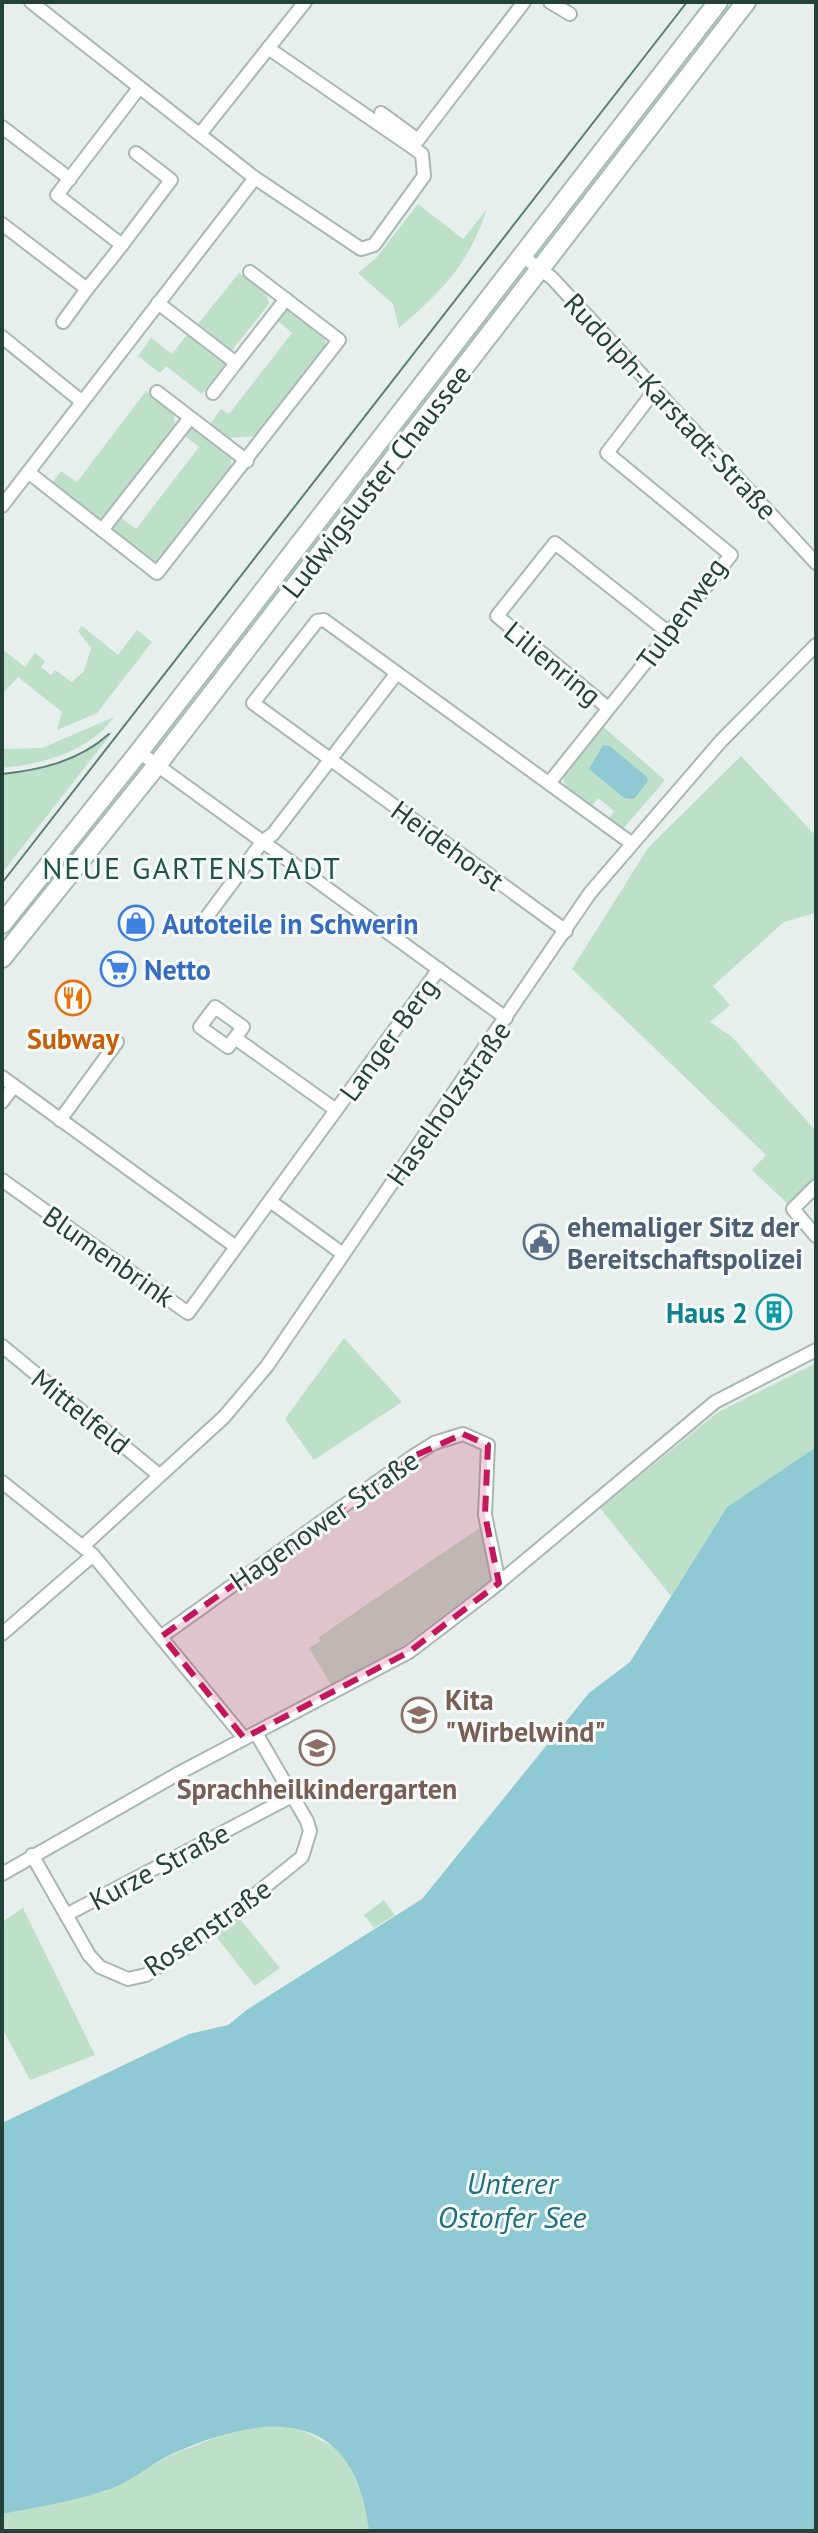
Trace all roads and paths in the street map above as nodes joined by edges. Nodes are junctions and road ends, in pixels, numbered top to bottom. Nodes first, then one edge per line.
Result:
1 (31, 2) edge
2 (305, 2) edge
3 (524, 2) edge
4 (550, 2) edge
5 (718, 2) edge
6 (746, 2) edge
7 (570, 14) dead end
8 (268, 48) junction
9 (139, 88) junction
10 (381, 113) dead end
11 (2, 127) edge
12 (200, 134) junction
13 (136, 153) dead end
14 (255, 178) junction
15 (70, 179) junction
16 (2, 224) edge
17 (122, 245) junction
18 (521, 255) junction
19 (539, 268) junction
20 (250, 272) dead end
21 (87, 289) junction
22 (286, 299) junction
23 (158, 303) junction
24 (63, 322) dead end
25 (2, 337) edge
26 (236, 363) junction
27 (655, 390) junction
28 (157, 392) dead end
29 (213, 393) dead end
30 (81, 401) junction
31 (190, 418) junction
32 (247, 461) junction
33 (28, 472) junction
34 (2, 506) edge
35 (102, 530) junction
36 (816, 563) edge
37 (669, 633) junction
38 (816, 645) edge
39 (397, 673) junction
40 (608, 708) junction
41 (139, 752) junction
42 (330, 760) junction
43 (157, 765) junction
44 (550, 782) junction
45 (263, 841) junction
46 (631, 843) junction
47 (203, 922) dead end
48 (2, 924) edge
49 (566, 931) junction
50 (4, 950) edge
51 (439, 969) junction
52 (506, 1018) junction
53 (235, 1038) dead end
54 (117, 1042) dead end
55 (2, 1077) edge
56 (14, 1086) junction
57 (2, 1102) edge
58 (336, 1110) junction
59 (60, 1120) junction
60 (2, 1180) edge
61 (816, 1186) edge
62 (270, 1201) junction
63 (816, 1236) edge
64 (236, 1247) junction
65 (343, 1254) junction
66 (2, 1346) edge
67 (816, 1350) edge
68 (159, 1475) junction
69 (2, 1482) edge
70 (88, 1551) junction
71 (499, 1583) junction
72 (2, 1634) edge
73 (162, 1636) junction
74 (250, 1736) junction
75 (294, 1795) junction
76 (32, 1855) junction
77 (2, 1874) edge
78 (66, 1915) junction

1 - 9 street
2 - 8 street
3 - 10 street
4 - 7 street
5 - 18 street, Ludwigsluster Chaussee
6 - 19 street, Ludwigsluster Chaussee
8 - 12 street
8 - 14 street
9 - 12 street
9 - 15 street
11 - 15 street
12 - 14 street
13 - 17 street
14 - 23 street
15 - 17 street
16 - 21 street
17 - 21 street
18 - 19 street, Rudolph-Karstadt-Straße
18 - 41 street, Ludwigsluster Chaussee
19 - 27 street, Rudolph-Karstadt-Straße
19 - 43 street, Ludwigsluster Chaussee
20 - 22 street
21 - 24 street
22 - 26 street
22 - 32 street
23 - 26 street
23 - 30 street
25 - 30 street
26 - 29 street
27 - 36 street, Rudolph-Karstadt-Straße
27 - 37 street, Tulpenweg
28 - 31 street
30 - 33 street
31 - 32 street
31 - 35 street
32 - 35 street
33 - 34 street
33 - 35 street
37 - 40 street, Tulpenweg
37 - 40 street, Lilienring
38 - 46 street, Haselholzstraße
39 - 42 street
39 - 42 street, Heidehorst
39 - 44 street, Heidehorst
40 - 44 street, Tulpenweg
41 - 43 street, Langer Berg
41 - 48 street, Ludwigsluster Chaussee
42 - 45 street
42 - 49 street, Heidehorst
43 - 45 street, Langer Berg
43 - 50 street, Ludwigsluster Chaussee
44 - 46 street
45 - 47 street
45 - 51 street, Langer Berg
46 - 49 street, Haselholzstraße
49 - 52 street, Haselholzstraße
51 - 52 street, Langer Berg
51 - 58 street, Langer Berg
52 - 65 street, Haselholzstraße
53 - 58 street, Langer Berg
54 - 59 street
55 - 56 street
56 - 57 street
56 - 59 street
58 - 62 street, Langer Berg
59 - 64 street
60 - 64 street, Blumenbrink
61 - 63 street
62 - 64 street, Blumenbrink
62 - 65 street
65 - 68 street, Haselholzstraße
66 - 68 street, Mittelfeld
67 - 71 street
68 - 70 street, Haselholzstraße
69 - 70 street
70 - 72 street, Haselholzstraße
70 - 73 street
71 - 73 street, Hagenower Straße
71 - 74 street
73 - 74 street
74 - 75 street, Rosenstraße
74 - 76 street
75 - 78 street, Kurze Straße
75 - 78 street, Rosenstraße
76 - 77 street
76 - 78 street, Rosenstraße

